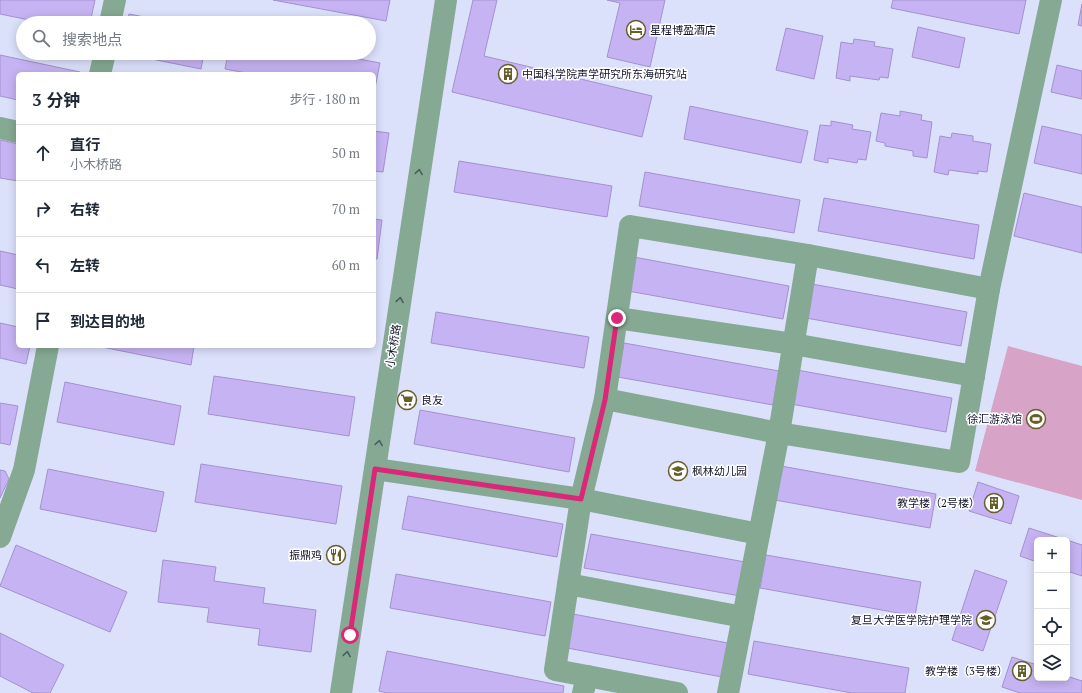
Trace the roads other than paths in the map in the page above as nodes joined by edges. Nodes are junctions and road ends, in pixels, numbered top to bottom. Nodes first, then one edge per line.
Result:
1 (115, 0) edge
2 (446, 0) edge
3 (1051, 0) edge
4 (112, 16) edge
5 (103, 60) edge
6 (100, 72) edge
7 (0, 128) edge
8 (16, 132) edge
9 (808, 255) junction
10 (989, 289) junction
11 (617, 318) junction
12 (793, 344) junction
13 (48, 348) edge
14 (974, 376) junction
15 (605, 400) junction
16 (779, 434) junction
17 (375, 469) junction
18 (581, 499) junction
19 (759, 534) junction
20 (0, 537) edge
21 (568, 584) junction
22 (743, 616) junction
23 (585, 684) edge
24 (341, 693) edge
25 (677, 693) edge
26 (728, 693) edge

1 - 4 street
17 -> 2 street, 小木桥路
3 - 10 street
5 - 6 street
7 - 8 street
9 - 10 street
9 - 11 street
9 - 12 street
10 - 14 street
11 - 12 street
11 - 15 street
12 - 14 street
12 - 16 street
13 - 20 street
14 - 16 street
15 - 16 street
15 - 18 street
16 - 19 street
17 - 18 street
24 -> 17 street, 小木桥路
18 - 19 street
18 - 21 street
19 - 22 street
21 - 22 street
21 - 23 street
22 - 26 street
23 - 25 street

